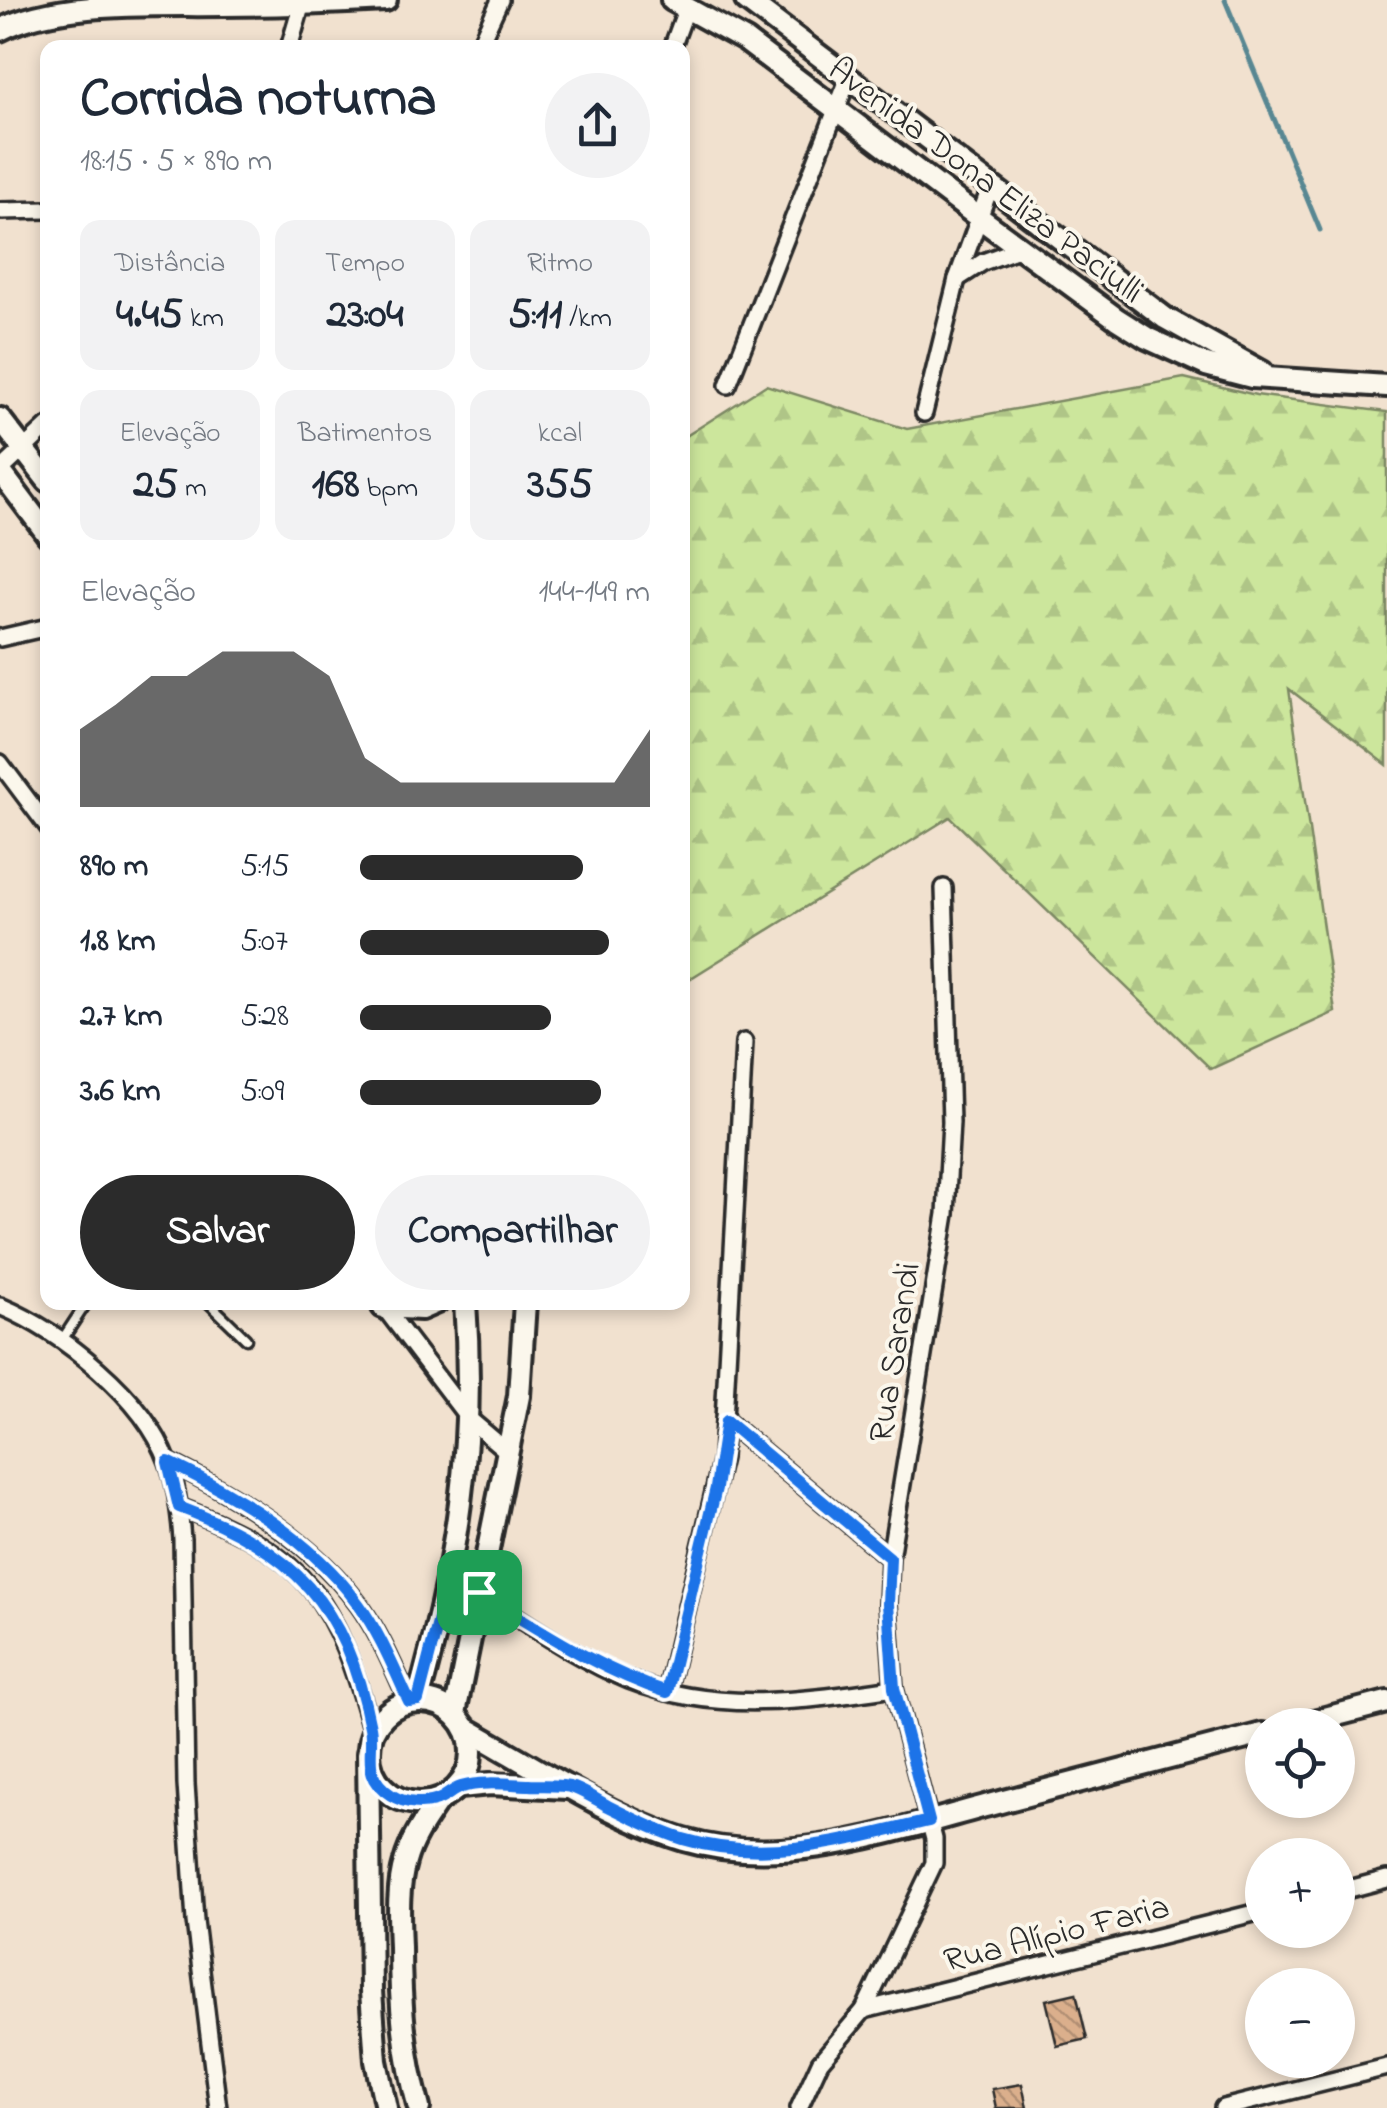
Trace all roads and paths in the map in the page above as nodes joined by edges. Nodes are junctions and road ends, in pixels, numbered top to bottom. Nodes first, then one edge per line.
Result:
1 (386, 0) edge
2 (500, 0) edge
3 (746, 0) edge
4 (303, 2) edge
5 (680, 3) edge
6 (0, 30) edge
7 (291, 40) edge
8 (482, 40) edge
9 (673, 40) edge
10 (848, 77) junction
11 (835, 106) junction
12 (990, 188) junction
13 (40, 210) edge
14 (0, 211) edge
15 (977, 216) junction
16 (1020, 248) junction
17 (957, 279) junction
18 (1277, 380) junction
19 (728, 385) dead end
20 (1387, 386) edge
21 (924, 413) dead end
22 (0, 418) edge
23 (40, 434) edge
24 (24, 450) junction
25 (0, 471) edge
26 (40, 471) edge
27 (40, 524) edge
28 (40, 628) edge
29 (0, 638) edge
30 (0, 764) edge
31 (40, 816) edge
32 (944, 888) dead end
33 (744, 1042) dead end
34 (0, 1306) edge
35 (82, 1310) edge
36 (216, 1310) edge
37 (385, 1310) edge
38 (465, 1310) edge
39 (525, 1310) edge
40 (246, 1338) dead end
41 (62, 1340) junction
42 (469, 1419) junction
43 (726, 1421) junction
44 (509, 1453) junction
45 (168, 1462) junction
46 (179, 1507) junction
47 (890, 1558) junction
48 (450, 1576) junction
49 (479, 1592) junction
50 (894, 1688) junction
51 (667, 1692) junction
52 (413, 1701) junction
53 (1387, 1702) edge
54 (1355, 1710) edge
55 (461, 1721) junction
56 (1245, 1738) edge
57 (370, 1743) junction
58 (459, 1787) junction
59 (573, 1788) junction
60 (438, 1801) junction
61 (929, 1821) junction
62 (1387, 1879) edge
63 (1355, 1887) edge
64 (1245, 1915) edge
65 (864, 2010) junction
66 (1387, 2066) edge
67 (1273, 2102) edge
68 (218, 2108) edge
69 (386, 2108) edge
70 (419, 2108) edge
71 (799, 2108) edge
72 (1223, 2108) edge

1 - 4 street
2 - 8 street
3 - 10 street, Avenida Dona Eliza Paciulli
4 - 6 street
4 - 7 street
5 - 9 street
5 - 11 street, Avenida Dona Eliza Paciulli
10 - 11 street
10 - 12 street, Avenida Dona Eliza Paciulli
11 - 15 street, Avenida Dona Eliza Paciulli
11 - 19 street
12 - 15 street
12 - 18 street, Avenida Dona Eliza Paciulli
13 - 14 street
15 - 16 street, Avenida Dona Eliza Paciulli
15 - 17 street
16 - 17 street
16 - 18 street, Avenida Dona Eliza Paciulli
17 - 21 street
18 - 20 street, Avenida Dona Eliza Paciulli
22 - 24 street
23 - 24 street
24 - 25 street
24 - 26 street
25 - 27 street
28 - 29 street
30 - 31 street
32 - 47 street, Rua Sarandi
33 - 43 street
34 - 41 street
35 - 41 lane
36 - 40 lane
37 - 42 street
38 - 42 street
39 - 44 street
41 - 45 street
42 - 44 street
42 - 48 street
43 - 47 street
43 - 51 street
44 - 49 street
45 - 46 street
45 - 52 street
46 - 57 street
46 - 68 street
47 - 50 street, Rua Sarandi
48 - 49 street
48 - 52 street
49 - 51 street
49 - 55 street
50 - 51 street
50 - 61 street, Rua Sarandi
52 - 55 street
52 - 57 street
53 - 54 street
55 - 58 street
55 - 59 street
56 - 61 street
57 - 60 street
57 - 69 street
58 - 59 street
58 - 60 street
59 - 61 street
60 - 70 street
61 - 65 street, Rua Sarandi
62 - 63 street
64 - 65 street, Rua Alípio Faria
65 - 71 street, Rua Sarandi
66 - 67 street
67 - 72 street

